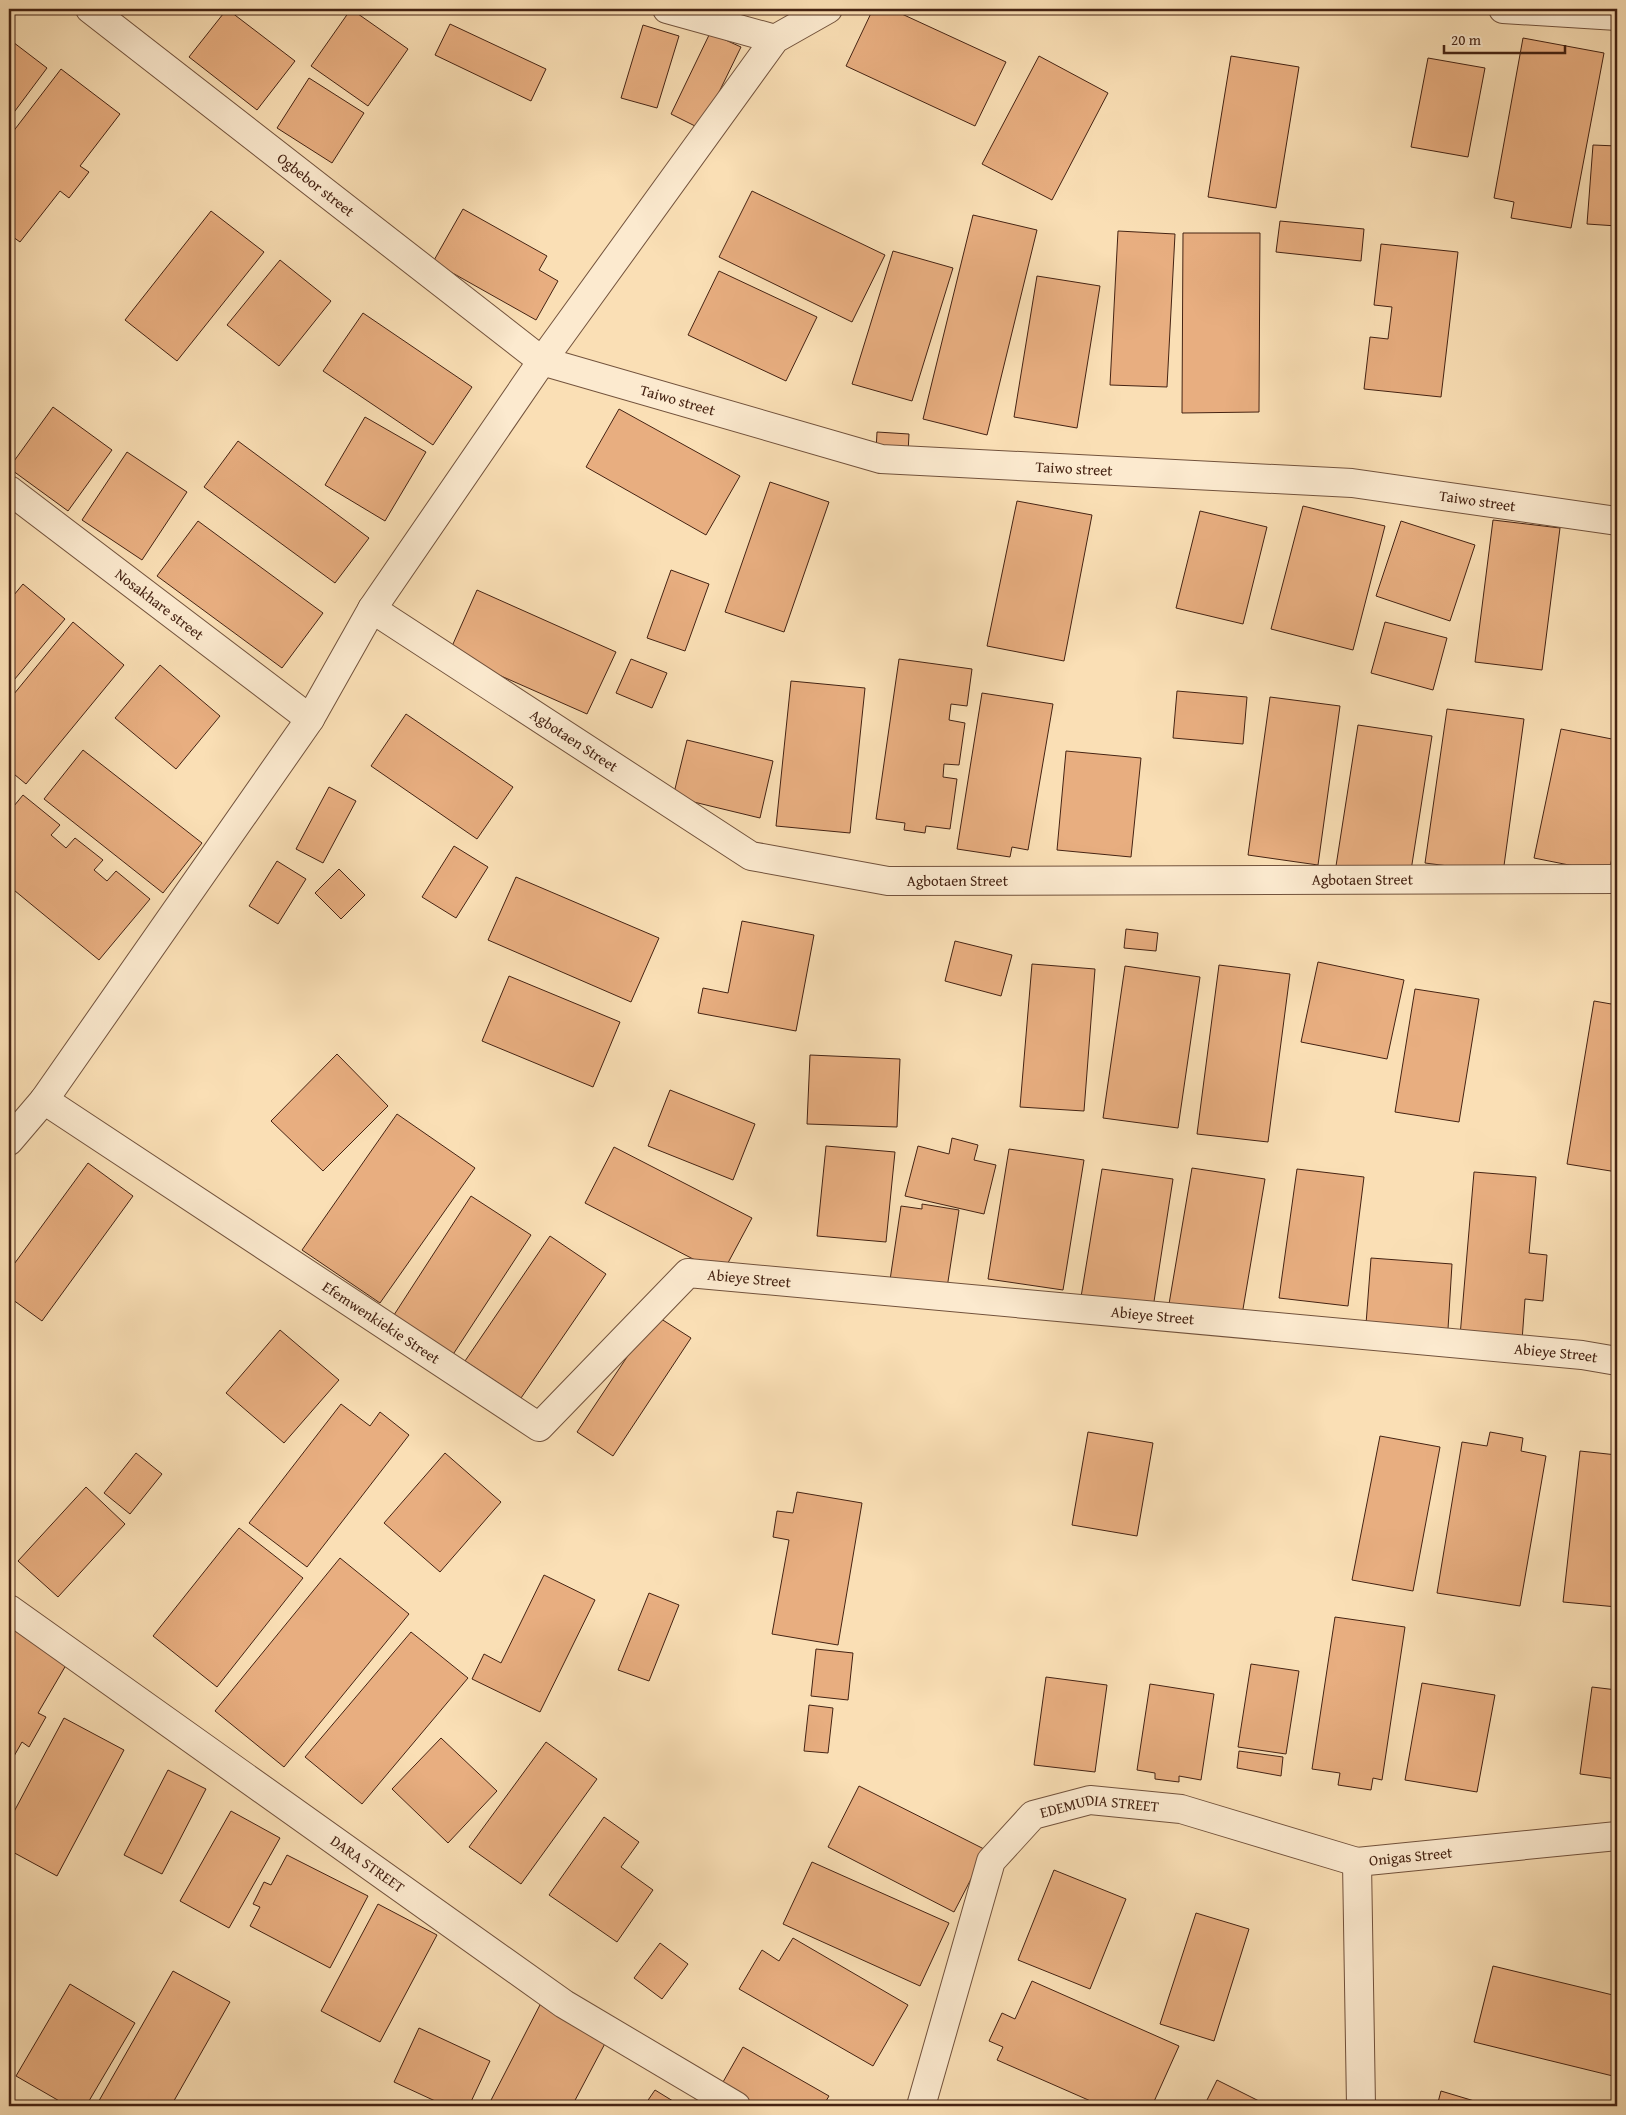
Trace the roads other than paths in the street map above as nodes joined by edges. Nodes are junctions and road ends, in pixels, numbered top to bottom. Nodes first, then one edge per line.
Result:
1 (90, 9) edge
2 (666, 9) edge
3 (828, 9) edge
4 (1503, 9) edge
5 (1617, 16) edge
6 (775, 39) junction
7 (542, 361) junction
8 (9, 490) edge
9 (1617, 521) edge
10 (372, 610) junction
11 (310, 720) junction
12 (1617, 879) edge
13 (44, 1100) junction
14 (9, 1141) edge
15 (688, 1273) joint
16 (1617, 1361) edge
17 (9, 1609) edge
18 (1617, 1836) edge
19 (1357, 1862) junction
20 (736, 2106) edge
21 (921, 2106) edge
22 (1360, 2106) edge

1 - 7 street, Ogbebor street
2 - 6 street
3 - 6 street
4 - 5 street
6 - 7 street
7 - 9 street, Taiwo street
7 - 10 street
8 - 11 street, Nosakhare street
10 - 11 street
10 - 12 street, Agbotaen Street
11 - 13 street
13 - 14 street
13 - 15 street, Efemwenkiekie Street
15 - 16 street, Abieye Street
17 - 20 street, DARA STREET
18 - 19 street, Onigas Street
19 - 21 street, EDEMUDIA STREET
19 - 22 street, Onigas Street

